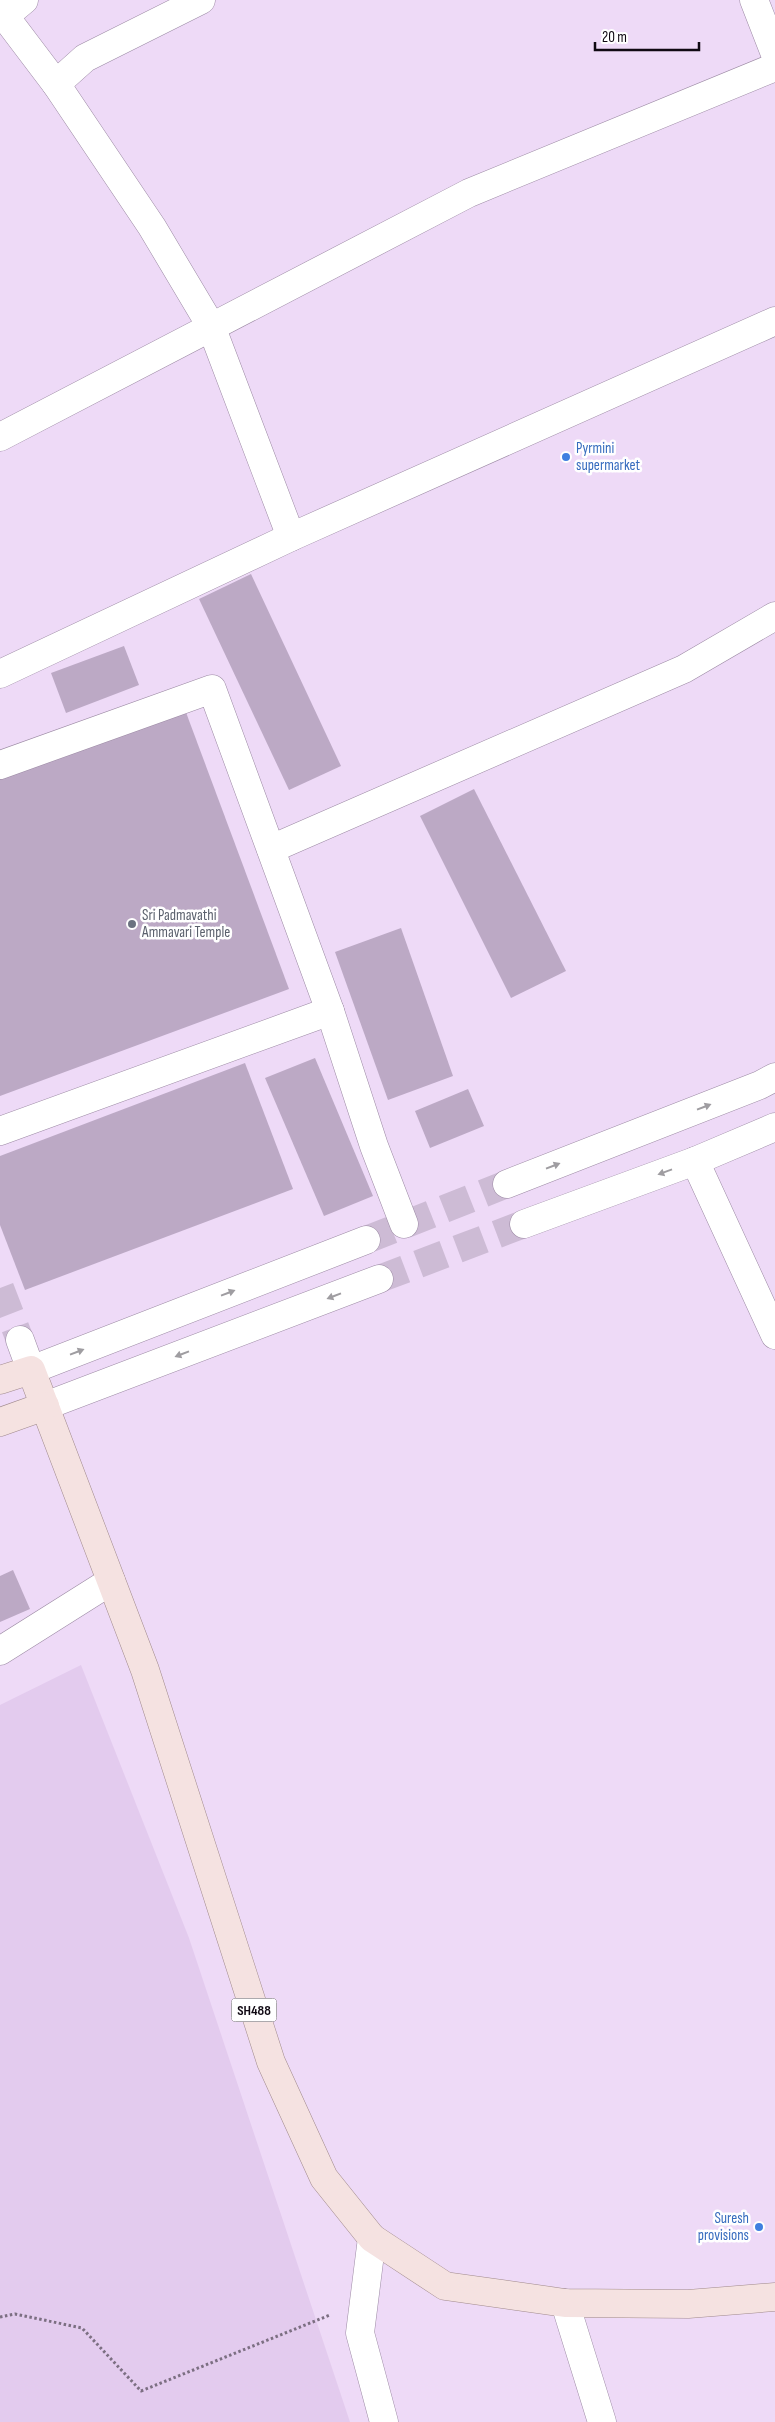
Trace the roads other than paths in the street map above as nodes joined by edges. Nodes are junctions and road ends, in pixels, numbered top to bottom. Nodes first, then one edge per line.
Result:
1 (201, 0) edge
2 (754, 0) edge
3 (10, 8) edge
4 (775, 54) edge
5 (775, 67) edge
6 (56, 84) junction
7 (775, 321) edge
8 (211, 326) junction
9 (0, 437) edge
10 (291, 537) junction
11 (775, 616) edge
12 (0, 674) edge
13 (0, 766) edge
14 (271, 849) junction
15 (330, 1011) junction
16 (775, 1077) edge
17 (775, 1127) edge
18 (0, 1131) edge
19 (696, 1161) junction
20 (507, 1184) tunnel mouth
21 (404, 1224) dead end
22 (524, 1224) tunnel mouth
23 (366, 1240) tunnel mouth
24 (379, 1279) tunnel mouth
25 (775, 1335) edge
26 (20, 1340) tunnel mouth
27 (31, 1370) junction
28 (0, 1380) edge
29 (45, 1406) junction
30 (0, 1422) edge
31 (112, 1581) junction
32 (0, 1651) edge
33 (372, 2238) junction
34 (775, 2297) edge
35 (565, 2303) junction
36 (384, 2422) edge
37 (602, 2422) edge

1 - 6 street
2 - 4 street
3 - 6 street
5 - 8 street
6 - 8 street
7 - 10 street
8 - 9 street
8 - 10 street
10 - 12 street
11 - 14 street
13 - 14 street
14 - 15 street
15 - 18 street
15 - 21 street
20 -> 16 street
17 - 19 street
19 -> 22 street
19 - 25 street
27 -> 23 street
24 -> 29 street
26 - 27 street
27 - 28 main road
27 - 29 main road, SH488
29 - 30 main road
29 - 31 main road, SH488
31 - 32 street
31 - 33 main road, SH488
33 - 35 main road, SH488
33 - 36 street
34 - 35 main road, SH488
35 - 37 street

